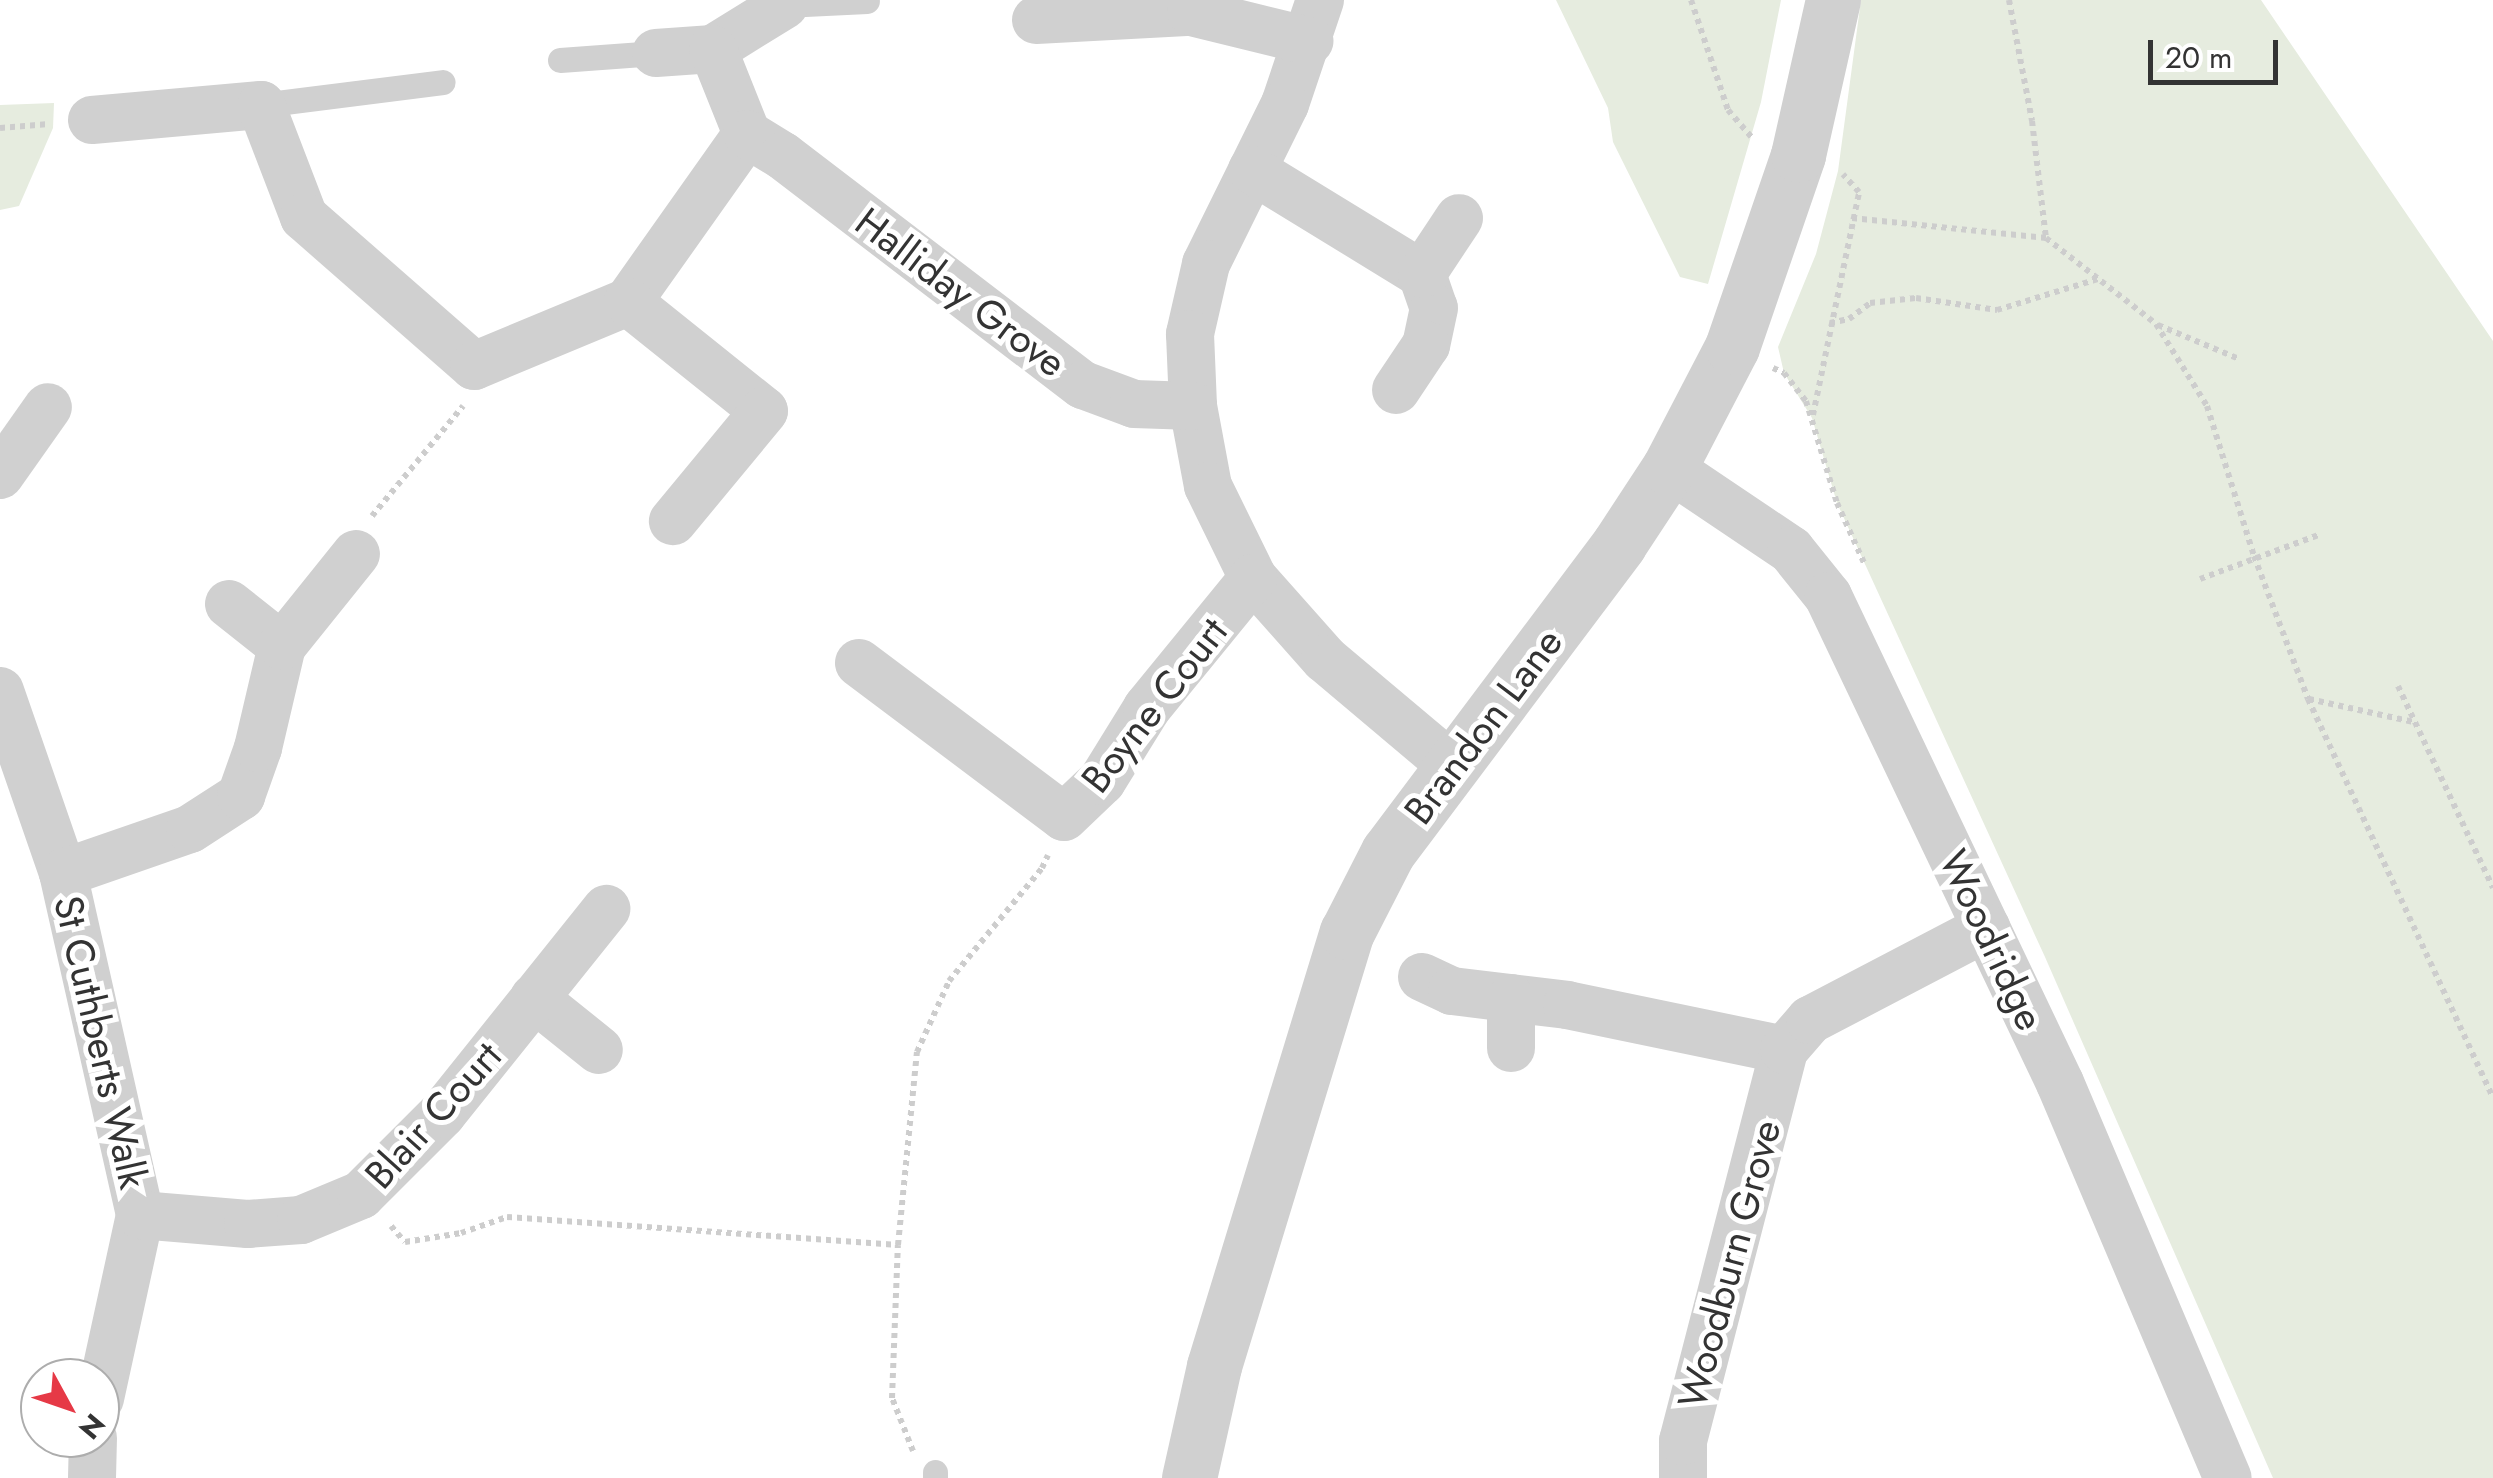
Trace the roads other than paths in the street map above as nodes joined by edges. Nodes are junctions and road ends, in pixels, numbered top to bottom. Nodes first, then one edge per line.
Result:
1 (1833, 0) edge
2 (866, 1) edge
3 (784, 5) joint
4 (1036, 20) dead end
5 (1315, 20) edge
6 (712, 49) junction
7 (656, 53) joint
8 (560, 60) dead end
9 (442, 82) dead end
10 (261, 105) junction
11 (92, 120) dead end
12 (747, 134) junction
13 (1252, 170) junction
14 (1459, 218) dead end
15 (1422, 274) junction
16 (628, 302) junction
17 (1396, 390) dead end
18 (1193, 406) junction
19 (48, 408) dead end
20 (1668, 468) junction
21 (1, 470) edge
22 (673, 521) dead end
23 (356, 554) road end
24 (1253, 578) junction
25 (229, 604) dead end
26 (282, 646) junction
27 (859, 663) dead end
28 (0, 691) edge
29 (1452, 766) junction
30 (63, 874) junction
31 (606, 909) dead end
32 (1986, 928) junction
33 (1422, 977) dead end
34 (534, 998) junction
35 (1510, 998) junction
36 (1511, 1048) dead end
37 (600, 1050) dead end
38 (1784, 1050) junction
39 (140, 1216) junction
40 (109, 1358) edge
41 (1189, 1478) edge
42 (1683, 1478) edge
43 (2228, 1478) edge

1 - 20 street, Brandon Lane
2 - 3 lane
3 - 6 street
4 - 5 street
5 - 13 street
6 - 7 street
6 - 12 street
7 - 8 lane
9 - 10 lane
10 - 11 street
10 - 16 street
12 - 16 street
12 - 18 street, Halliday Grove
13 - 15 street
13 - 18 street
14 - 15 street
15 - 17 street
16 - 22 street
18 - 24 street
19 - 21 street
20 - 29 street, Brandon Lane
20 - 32 street, Woodridge
23 - 26 street
24 - 27 street, Boyne Court
24 - 29 street
25 - 26 street
26 - 30 street
28 - 30 street, St Cuthberts Walk
29 - 41 street, Brandon Lane
30 - 39 street, St Cuthberts Walk
31 - 34 street, Blair Court
32 - 38 street
32 - 43 street, Woodridge
33 - 35 street
34 - 37 street
34 - 39 street, Blair Court
35 - 36 street
35 - 38 street
38 - 42 street, Woodburn Grove
39 - 40 street, St Cuthberts Walk

